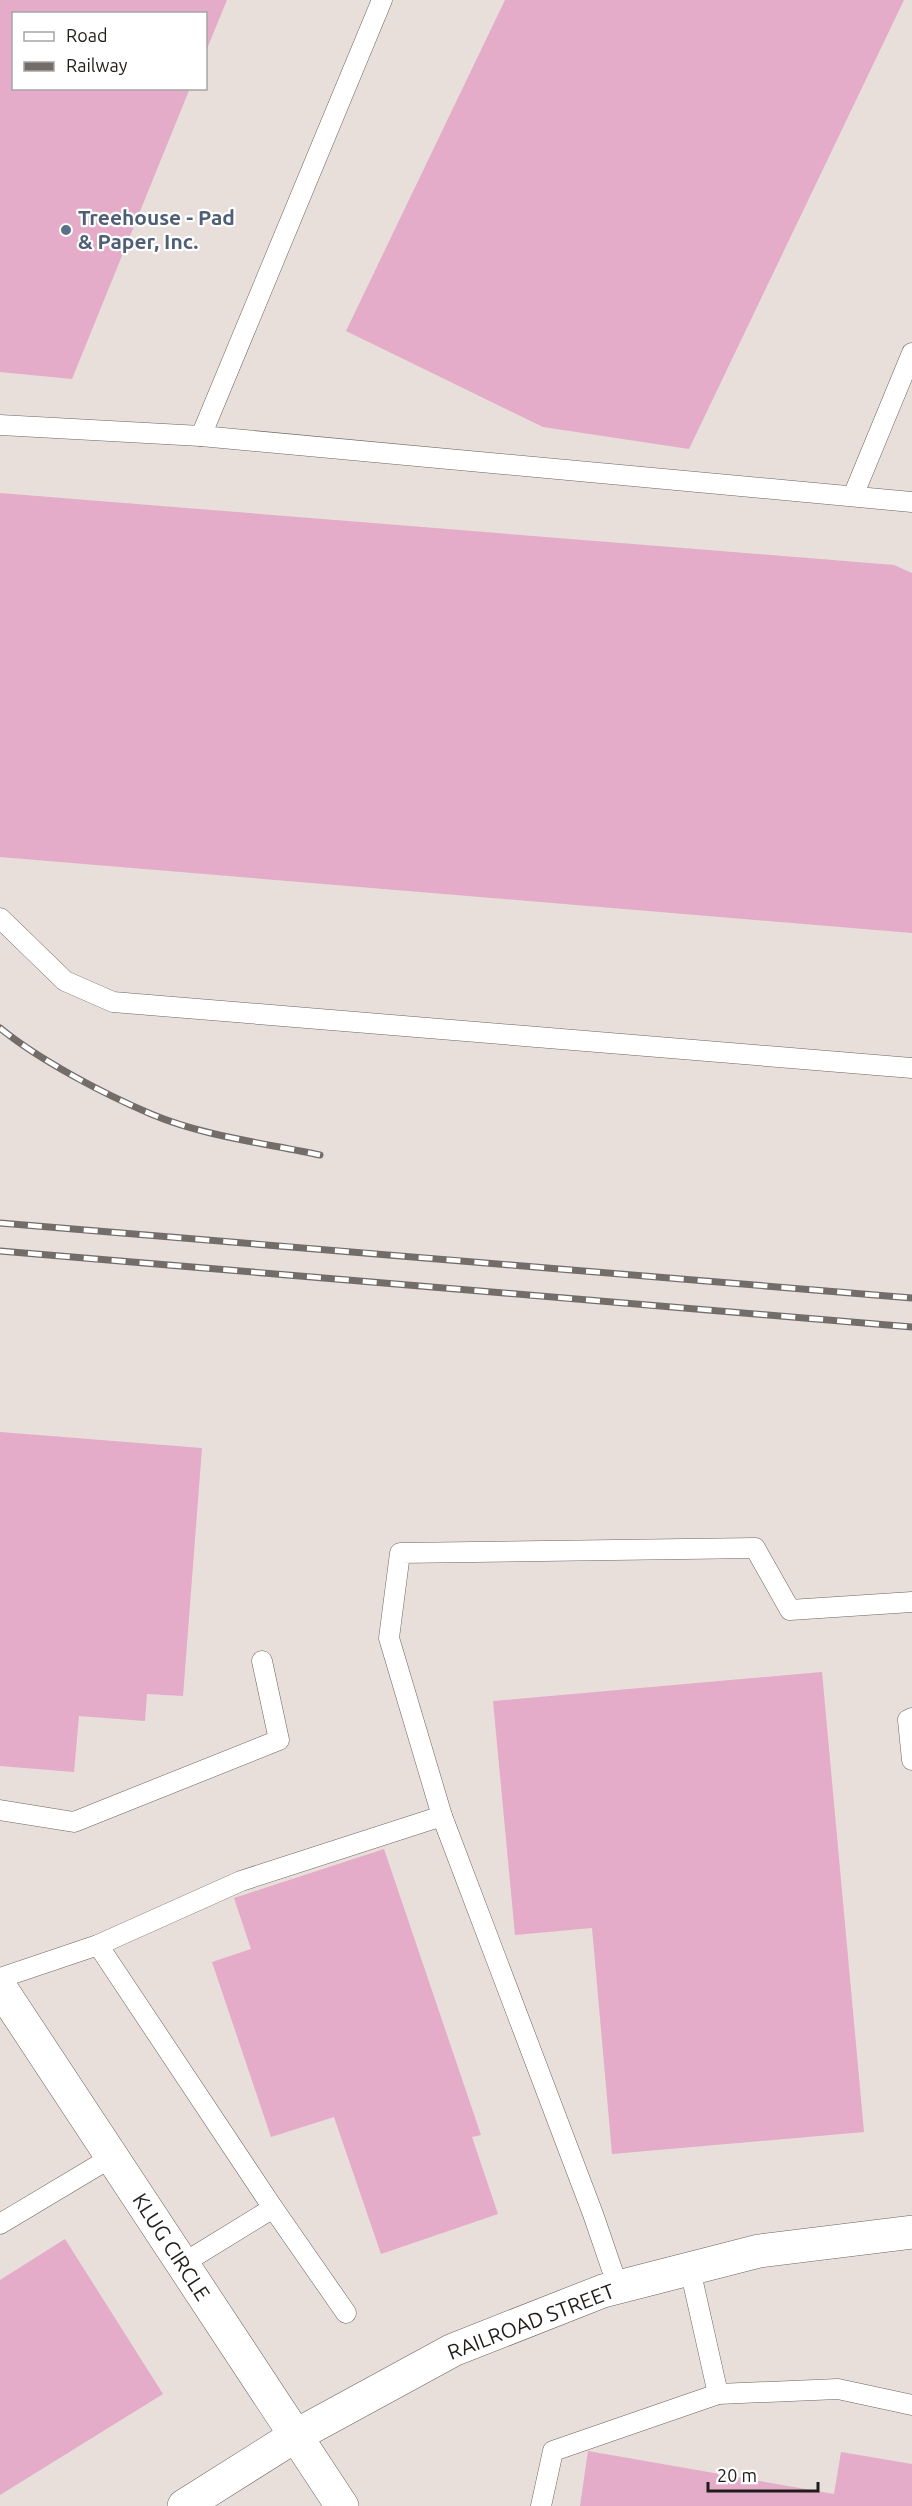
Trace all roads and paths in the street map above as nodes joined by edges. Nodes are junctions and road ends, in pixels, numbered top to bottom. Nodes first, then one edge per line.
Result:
1 (382, 0) edge
2 (912, 353) edge
3 (0, 425) edge
4 (201, 436) junction
5 (854, 496) junction
6 (912, 502) edge
7 (0, 918) edge
8 (912, 1068) edge
9 (912, 1602) edge
10 (262, 1661) dead end
11 (912, 1718) edge
12 (912, 1760) edge
13 (0, 1810) edge
14 (442, 1816) junction
15 (98, 1945) junction
16 (0, 1977) edge
17 (0, 1987) edge
18 (112, 2157) junction
19 (273, 2208) junction
20 (0, 2224) edge
21 (912, 2232) edge
22 (182, 2264) junction
23 (690, 2269) junction
24 (618, 2287) junction
25 (346, 2313) dead end
26 (718, 2394) junction
27 (912, 2405) edge
28 (295, 2436) junction
29 (184, 2506) edge
30 (342, 2506) edge
31 (541, 2506) edge

1 - 4 lane
2 - 5 lane
3 - 4 lane
4 - 5 lane
5 - 6 lane
7 - 8 lane
9 - 14 lane
10 - 13 lane
11 - 12 lane
14 - 15 lane
14 - 24 lane
15 - 16 lane
15 - 19 lane
17 - 18 main road, KLUG CIRCLE
18 - 20 lane
18 - 22 main road, KLUG CIRCLE
19 - 22 lane
19 - 25 lane
21 - 23 main road, RAILROAD STREET
22 - 28 main road, KLUG CIRCLE
23 - 24 main road, RAILROAD STREET
23 - 26 lane
24 - 28 main road, RAILROAD STREET
26 - 27 lane
26 - 31 lane
28 - 29 main road, RAILROAD STREET
28 - 30 main road, KLUG CIRCLE

